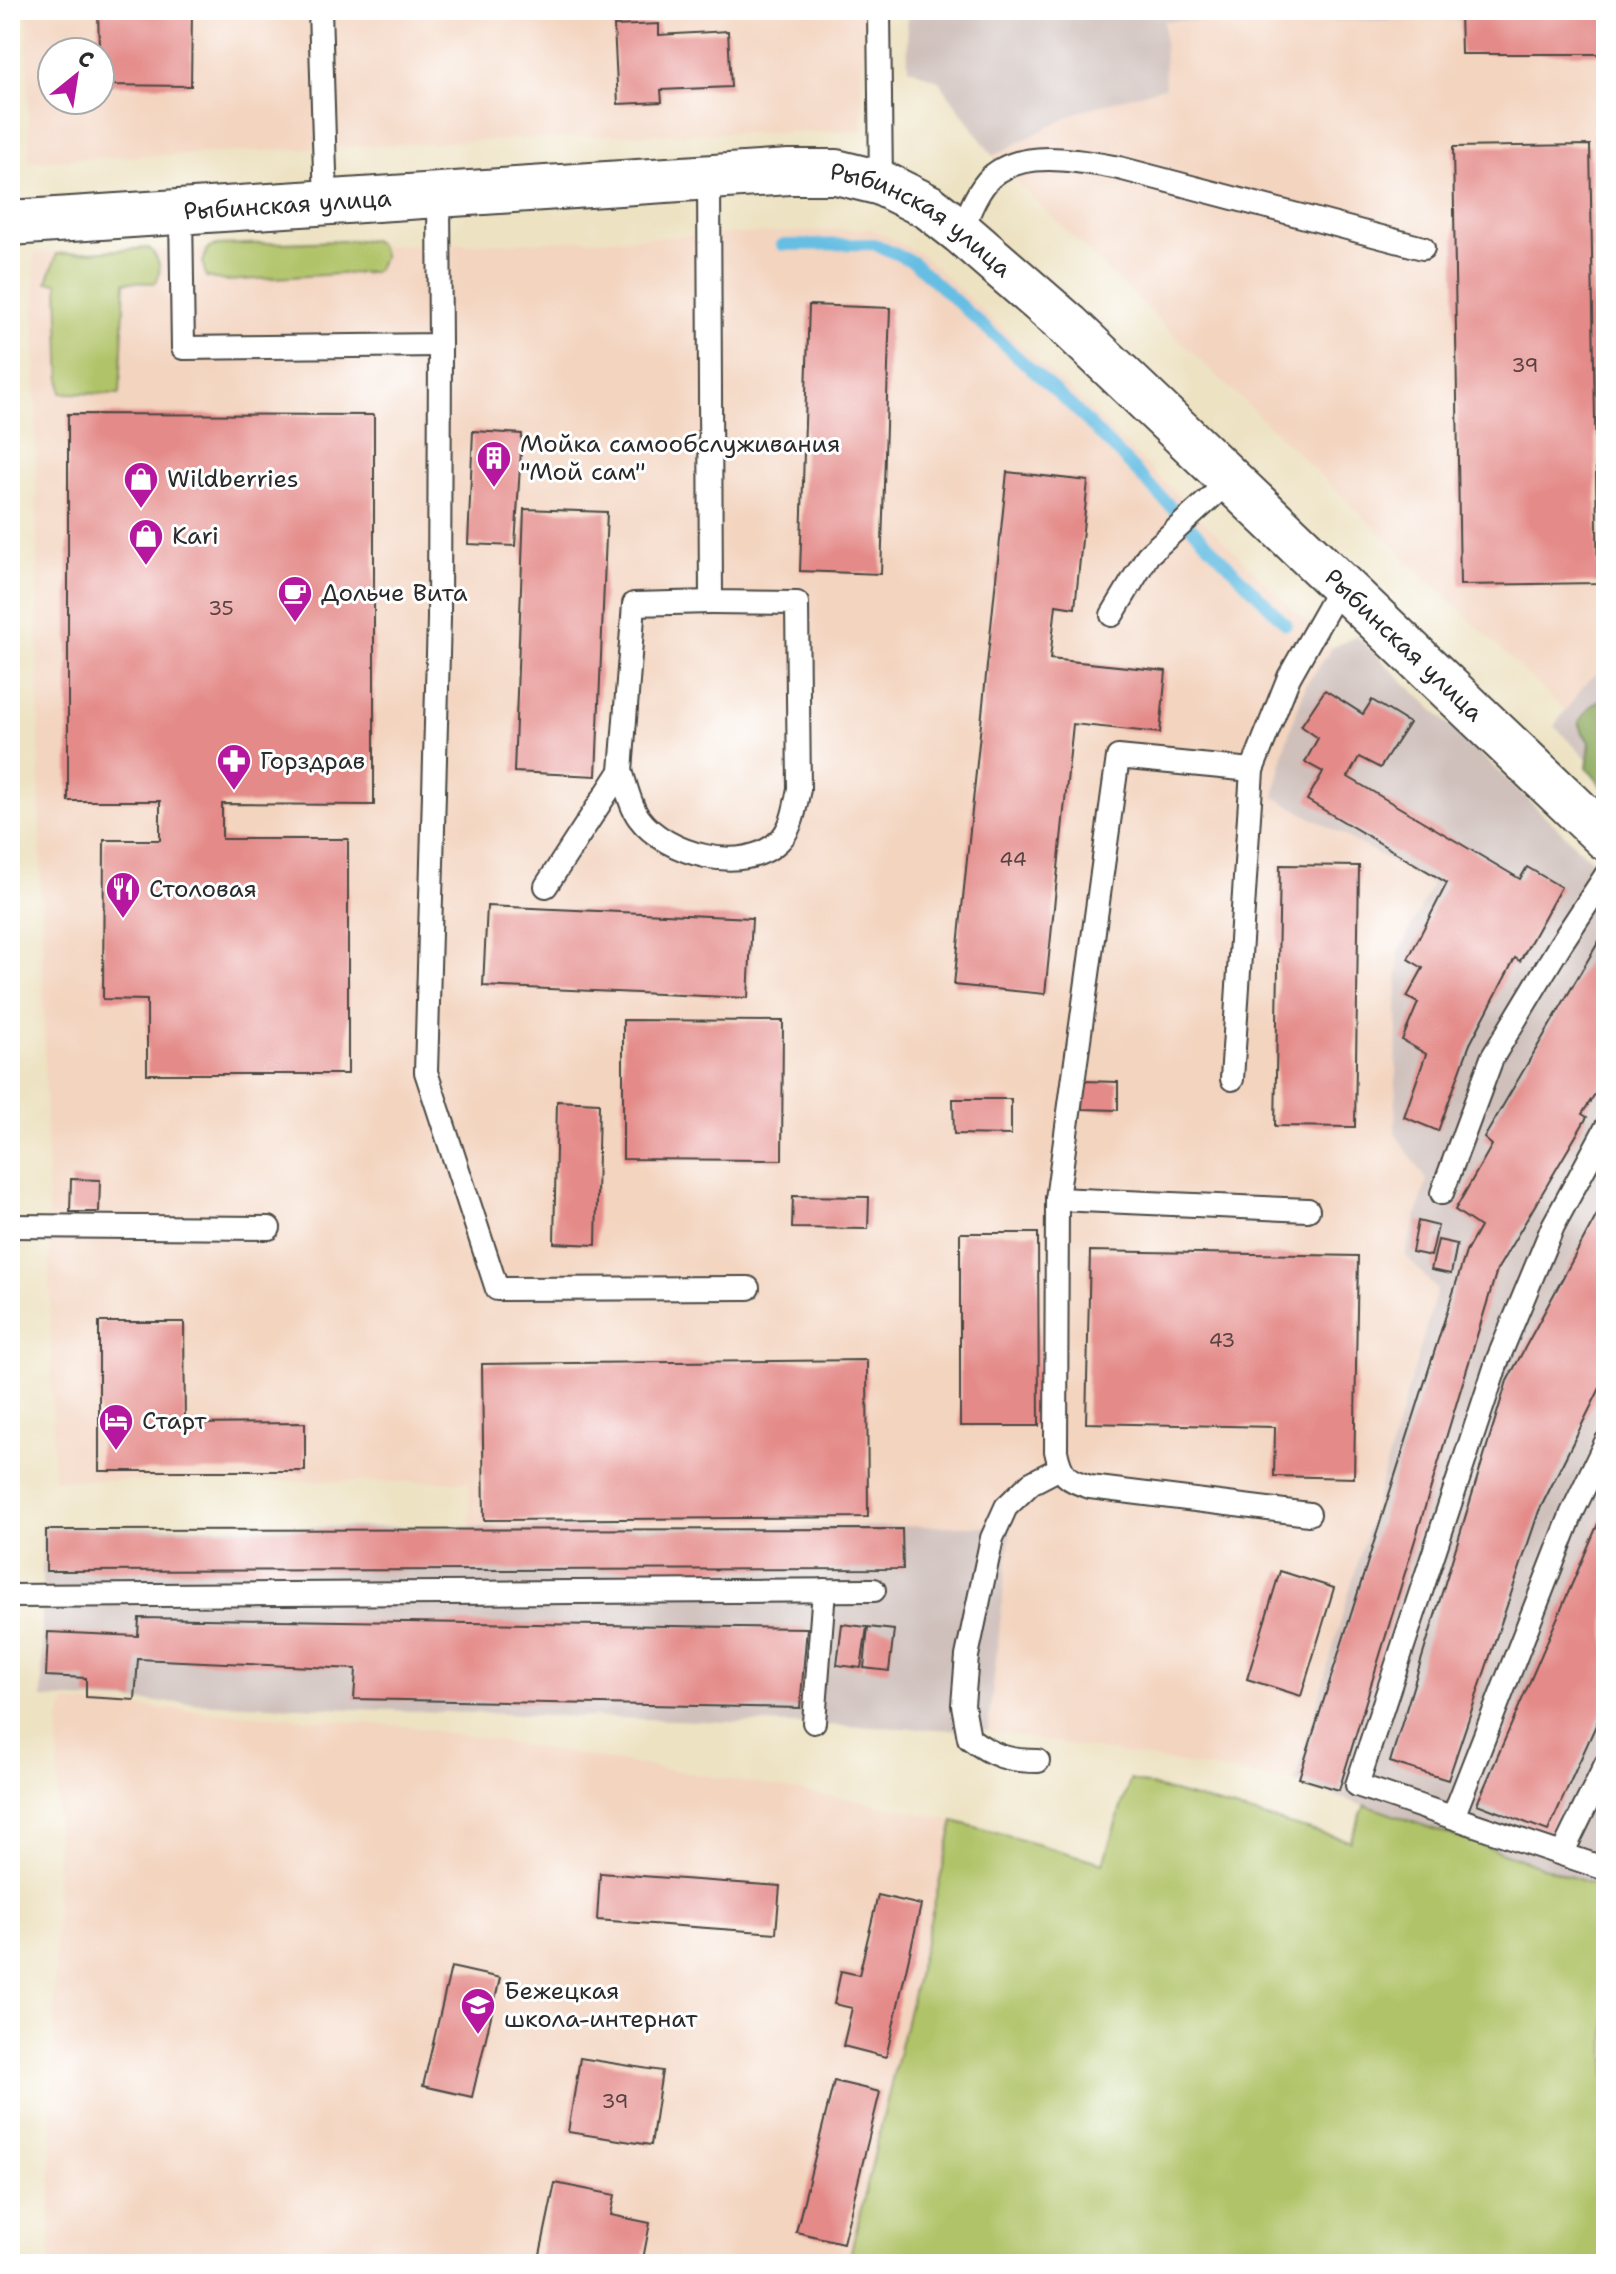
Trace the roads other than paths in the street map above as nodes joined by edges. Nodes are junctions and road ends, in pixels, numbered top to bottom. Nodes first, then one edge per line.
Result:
1 (320, 10) edge
2 (879, 10) edge
3 (709, 177) junction
4 (881, 183) junction
5 (439, 196) junction
6 (326, 204) junction
7 (181, 212) junction
8 (10, 223) edge
9 (961, 232) junction
10 (1423, 248) dead end
11 (440, 345) junction
12 (1229, 481) junction
13 (1341, 585) junction
14 (711, 602) junction
15 (1112, 615) dead end
16 (1252, 770) junction
17 (621, 771) junction
18 (1606, 838) edge
19 (1606, 875) edge
20 (546, 886) dead end
21 (1232, 1079) dead end
22 (1606, 1128) edge
23 (1442, 1193) dead end
24 (1057, 1199) junction
25 (1308, 1210) dead end
26 (10, 1226) edge
27 (269, 1228) dead end
28 (748, 1288) dead end
29 (1606, 1442) edge
30 (1060, 1468) junction
31 (1309, 1514) dead end
32 (824, 1590) junction
33 (874, 1590) dead end
34 (10, 1596) edge
35 (814, 1722) dead end
36 (1038, 1761) dead end
37 (1606, 1764) edge
38 (1453, 1817) junction
39 (1562, 1854) junction
40 (1606, 1869) edge

1 - 6 lane
2 - 4 lane
3 - 4 main road, Рыбинская улица
3 - 5 main road, Рыбинская улица
3 - 14 lane
4 - 9 main road, Рыбинская улица
5 - 6 main road, Рыбинская улица
5 - 11 lane
6 - 7 main road, Рыбинская улица
7 - 8 main road, Рыбинская улица
7 - 11 lane
9 - 10 lane
9 - 12 main road, Рыбинская улица
11 - 28 lane
12 - 13 main road, Рыбинская улица
12 - 15 lane
13 - 16 lane
13 - 18 main road, Рыбинская улица
14 - 17 lane
14 - 17 lane
16 - 21 lane
16 - 24 lane
17 - 20 lane
19 - 23 lane
22 - 38 lane
24 - 25 lane
24 - 30 lane
26 - 27 lane
29 - 38 lane
30 - 31 lane
30 - 36 lane
32 - 33 lane
32 - 34 lane
32 - 35 lane
37 - 39 lane
38 - 39 lane
39 - 40 lane

